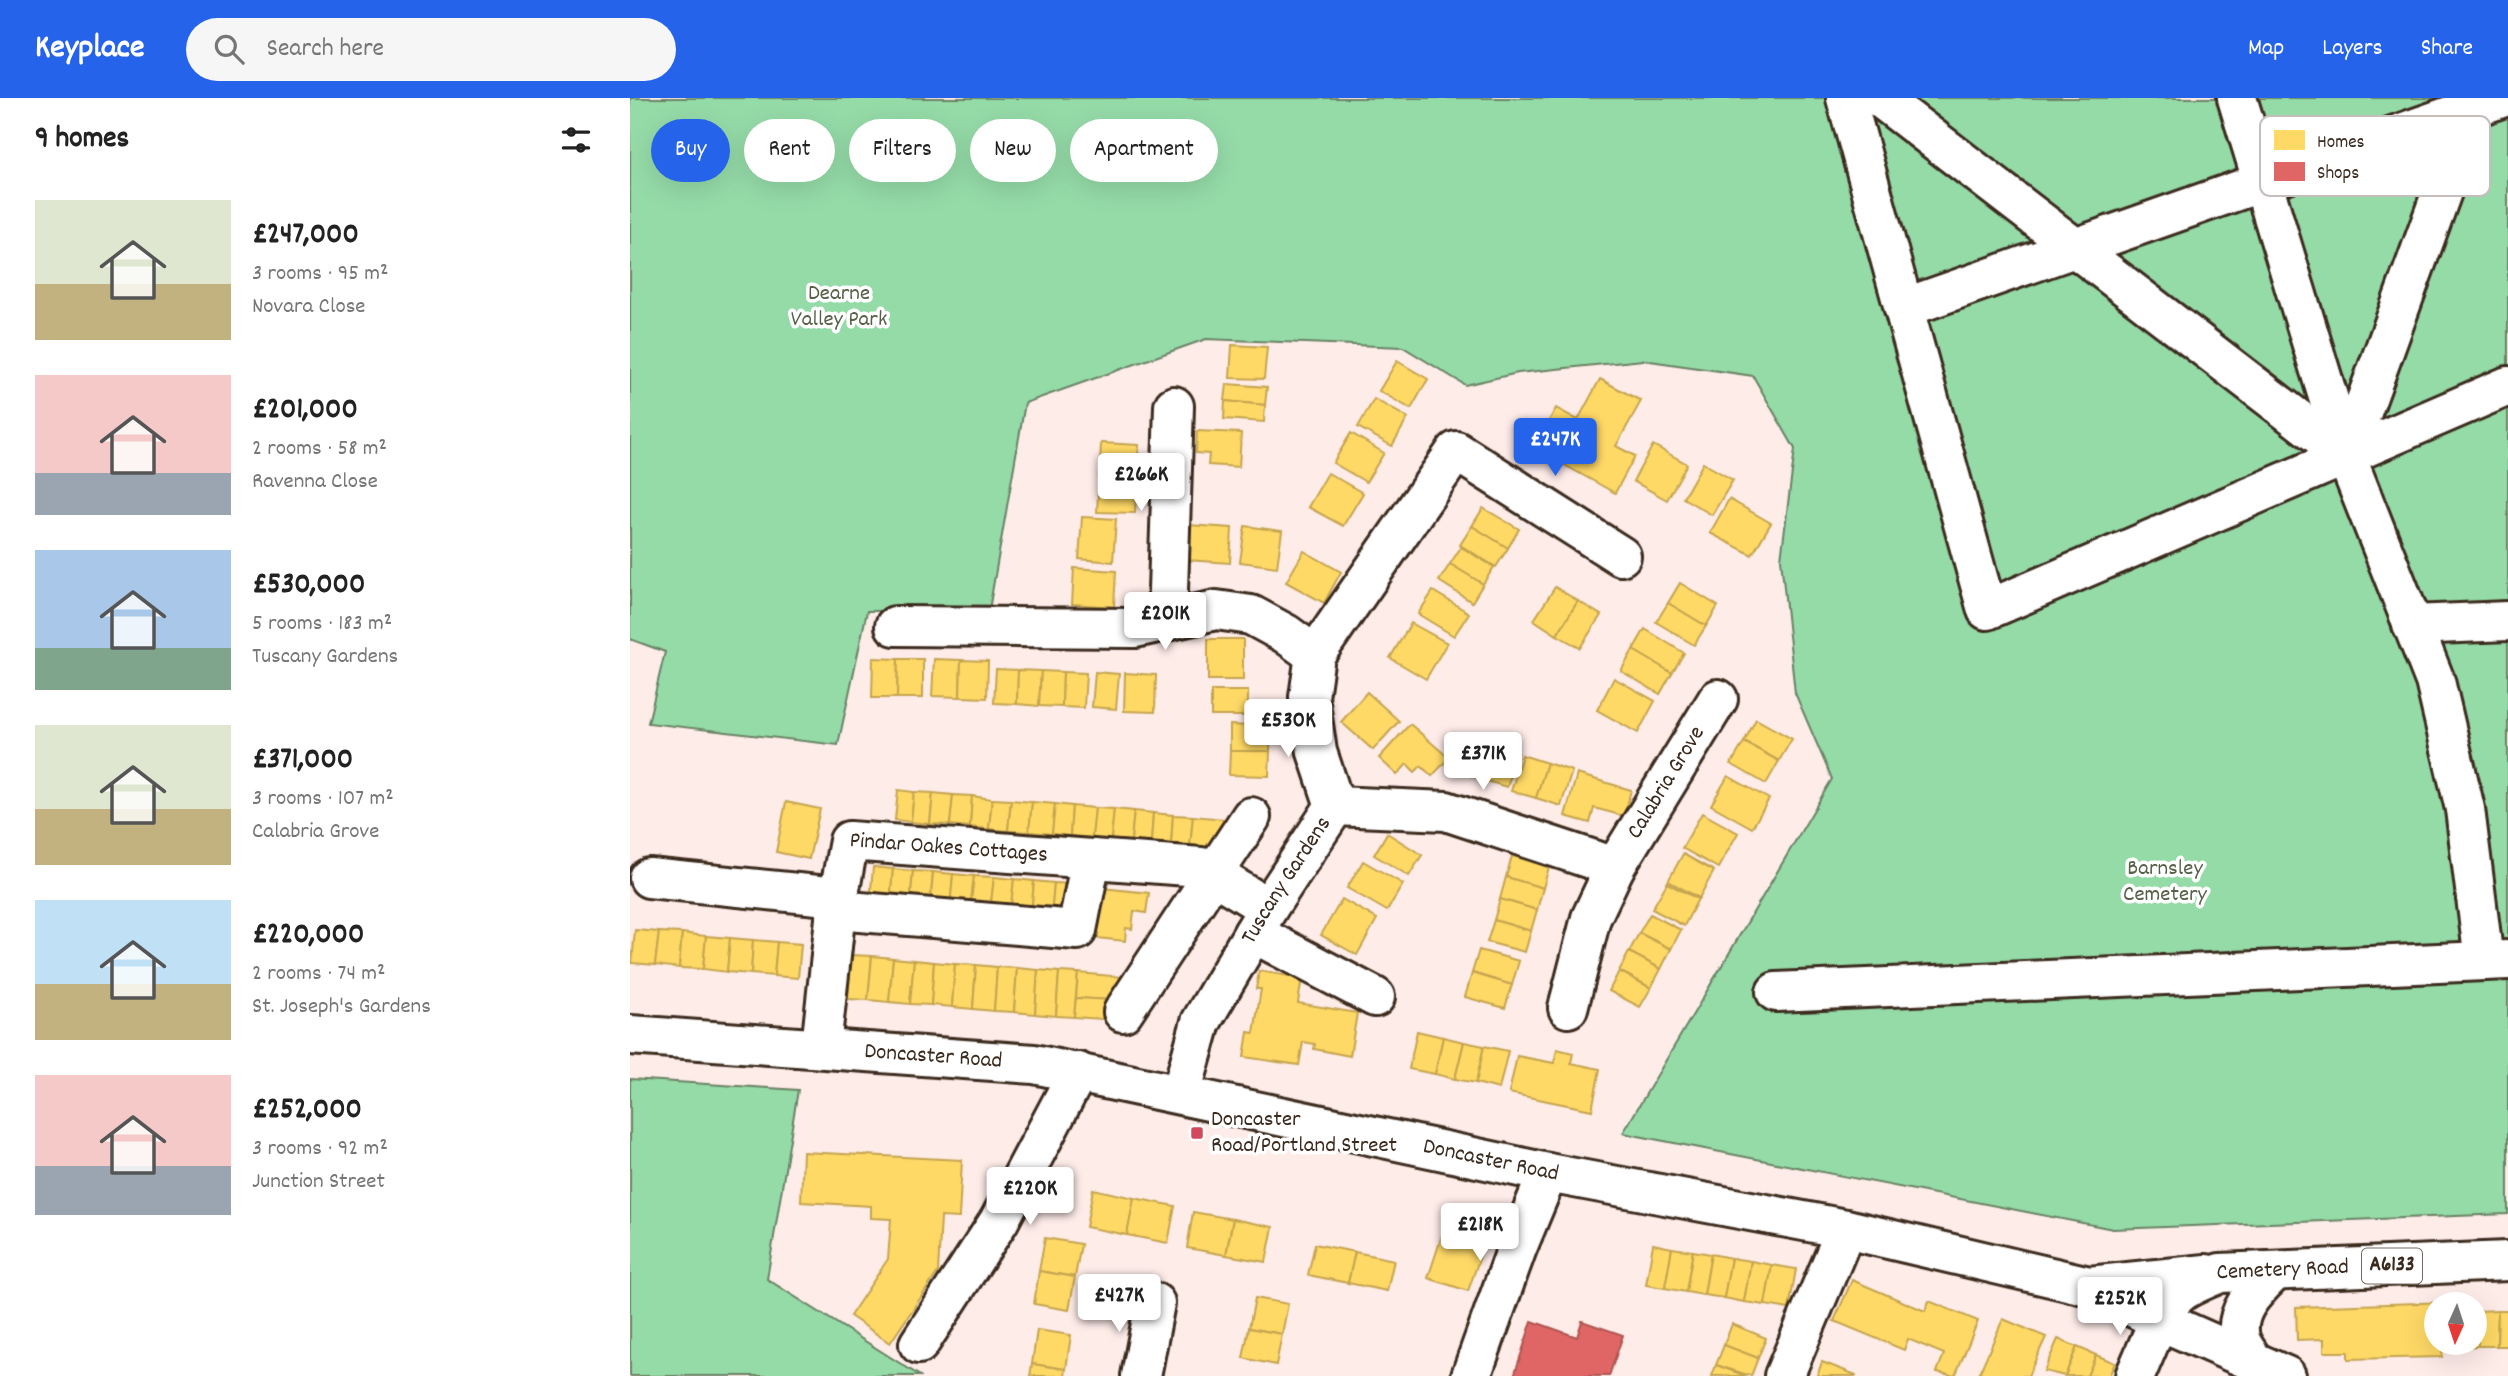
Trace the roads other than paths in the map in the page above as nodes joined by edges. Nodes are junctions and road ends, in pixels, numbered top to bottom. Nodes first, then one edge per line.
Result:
1 (1846, 98) edge
2 (1880, 98) edge
3 (2237, 98) edge
4 (2483, 101) edge
5 (2443, 116) edge
6 (2260, 173) edge
7 (2260, 184) edge
8 (2267, 196) edge
9 (2446, 196) edge
10 (2078, 249) junction
11 (1904, 308) junction
12 (2508, 386) edge
13 (1174, 406) dead end
14 (2346, 456) junction
15 (1621, 556) dead end
16 (1167, 621) junction
17 (2508, 621) edge
18 (2412, 625) junction
19 (895, 626) dead end
20 (1315, 655) junction
21 (1718, 699) dead end
22 (1335, 806) junction
23 (1251, 817) dead end
24 (1091, 859) junction
25 (1615, 867) junction
26 (1213, 874) junction
27 (649, 878) dead end
28 (837, 904) junction
29 (1260, 921) junction
30 (2496, 961) edge
31 (1776, 992) dead end
32 (1375, 997) dead end
33 (1568, 1008) dead end
34 (1123, 1012) dead end
35 (630, 1035) edge
36 (821, 1047) junction
37 (1078, 1072) junction
38 (1181, 1094) junction
39 (1548, 1173) junction
40 (1846, 1229) junction
41 (2508, 1261) edge
42 (2275, 1271) junction
43 (2220, 1273) junction
44 (2089, 1286) junction
45 (1155, 1303) dead end
46 (2159, 1320) junction
47 (919, 1344) dead end
48 (2270, 1369) edge
49 (1141, 1376) edge
50 (1471, 1376) edge
51 (1784, 1376) edge
52 (2135, 1376) edge

1 - 11 main road
2 - 10 main road
3 - 6 main road
4 - 5 main road
7 - 10 main road
8 - 14 main road
9 - 14 main road
10 - 11 main road
10 - 14 main road
11 - 14 main road
12 - 14 main road
13 - 16 main road
14 - 18 main road
15 - 20 main road, Tuscany Gardens
16 - 19 main road
16 - 20 main road
17 - 18 main road
18 - 30 main road
20 - 22 main road, Tuscany Gardens
21 - 25 main road, Calabria Grove
22 - 25 main road
22 - 29 main road, Tuscany Gardens
23 - 26 main road
24 - 26 main road, Pindar Oakes Cottages
24 - 28 main road, Pindar Oakes Cottages
24 - 28 main road
25 - 33 main road, Calabria Grove
26 - 29 main road, Pindar Oakes Cottages
26 - 34 main road
27 - 28 main road
28 - 36 main road, Pindar Oakes Cottages
29 - 32 main road, Pindar Oakes Cottages
29 - 38 main road, Tuscany Gardens
30 - 31 main road
35 - 36 main road, Doncaster Road
36 - 37 main road, Doncaster Road
37 - 38 main road, Doncaster Road
37 - 47 main road
38 - 39 main road, Doncaster Road
39 - 40 main road, Doncaster Road
39 - 50 main road
40 - 44 main road, Doncaster Road
40 - 51 main road
41 - 42 main road, Cemetery Road / A6133
42 - 43 main road, Cemetery Road / A6133
42 - 48 main road
43 - 44 main road, A6133
43 - 46 main road, Cemetery Road / A6133
44 - 46 main road, Doncaster Road
45 - 49 main road
46 - 48 main road, Doncaster Road
46 - 52 main road, Cemetery Road

